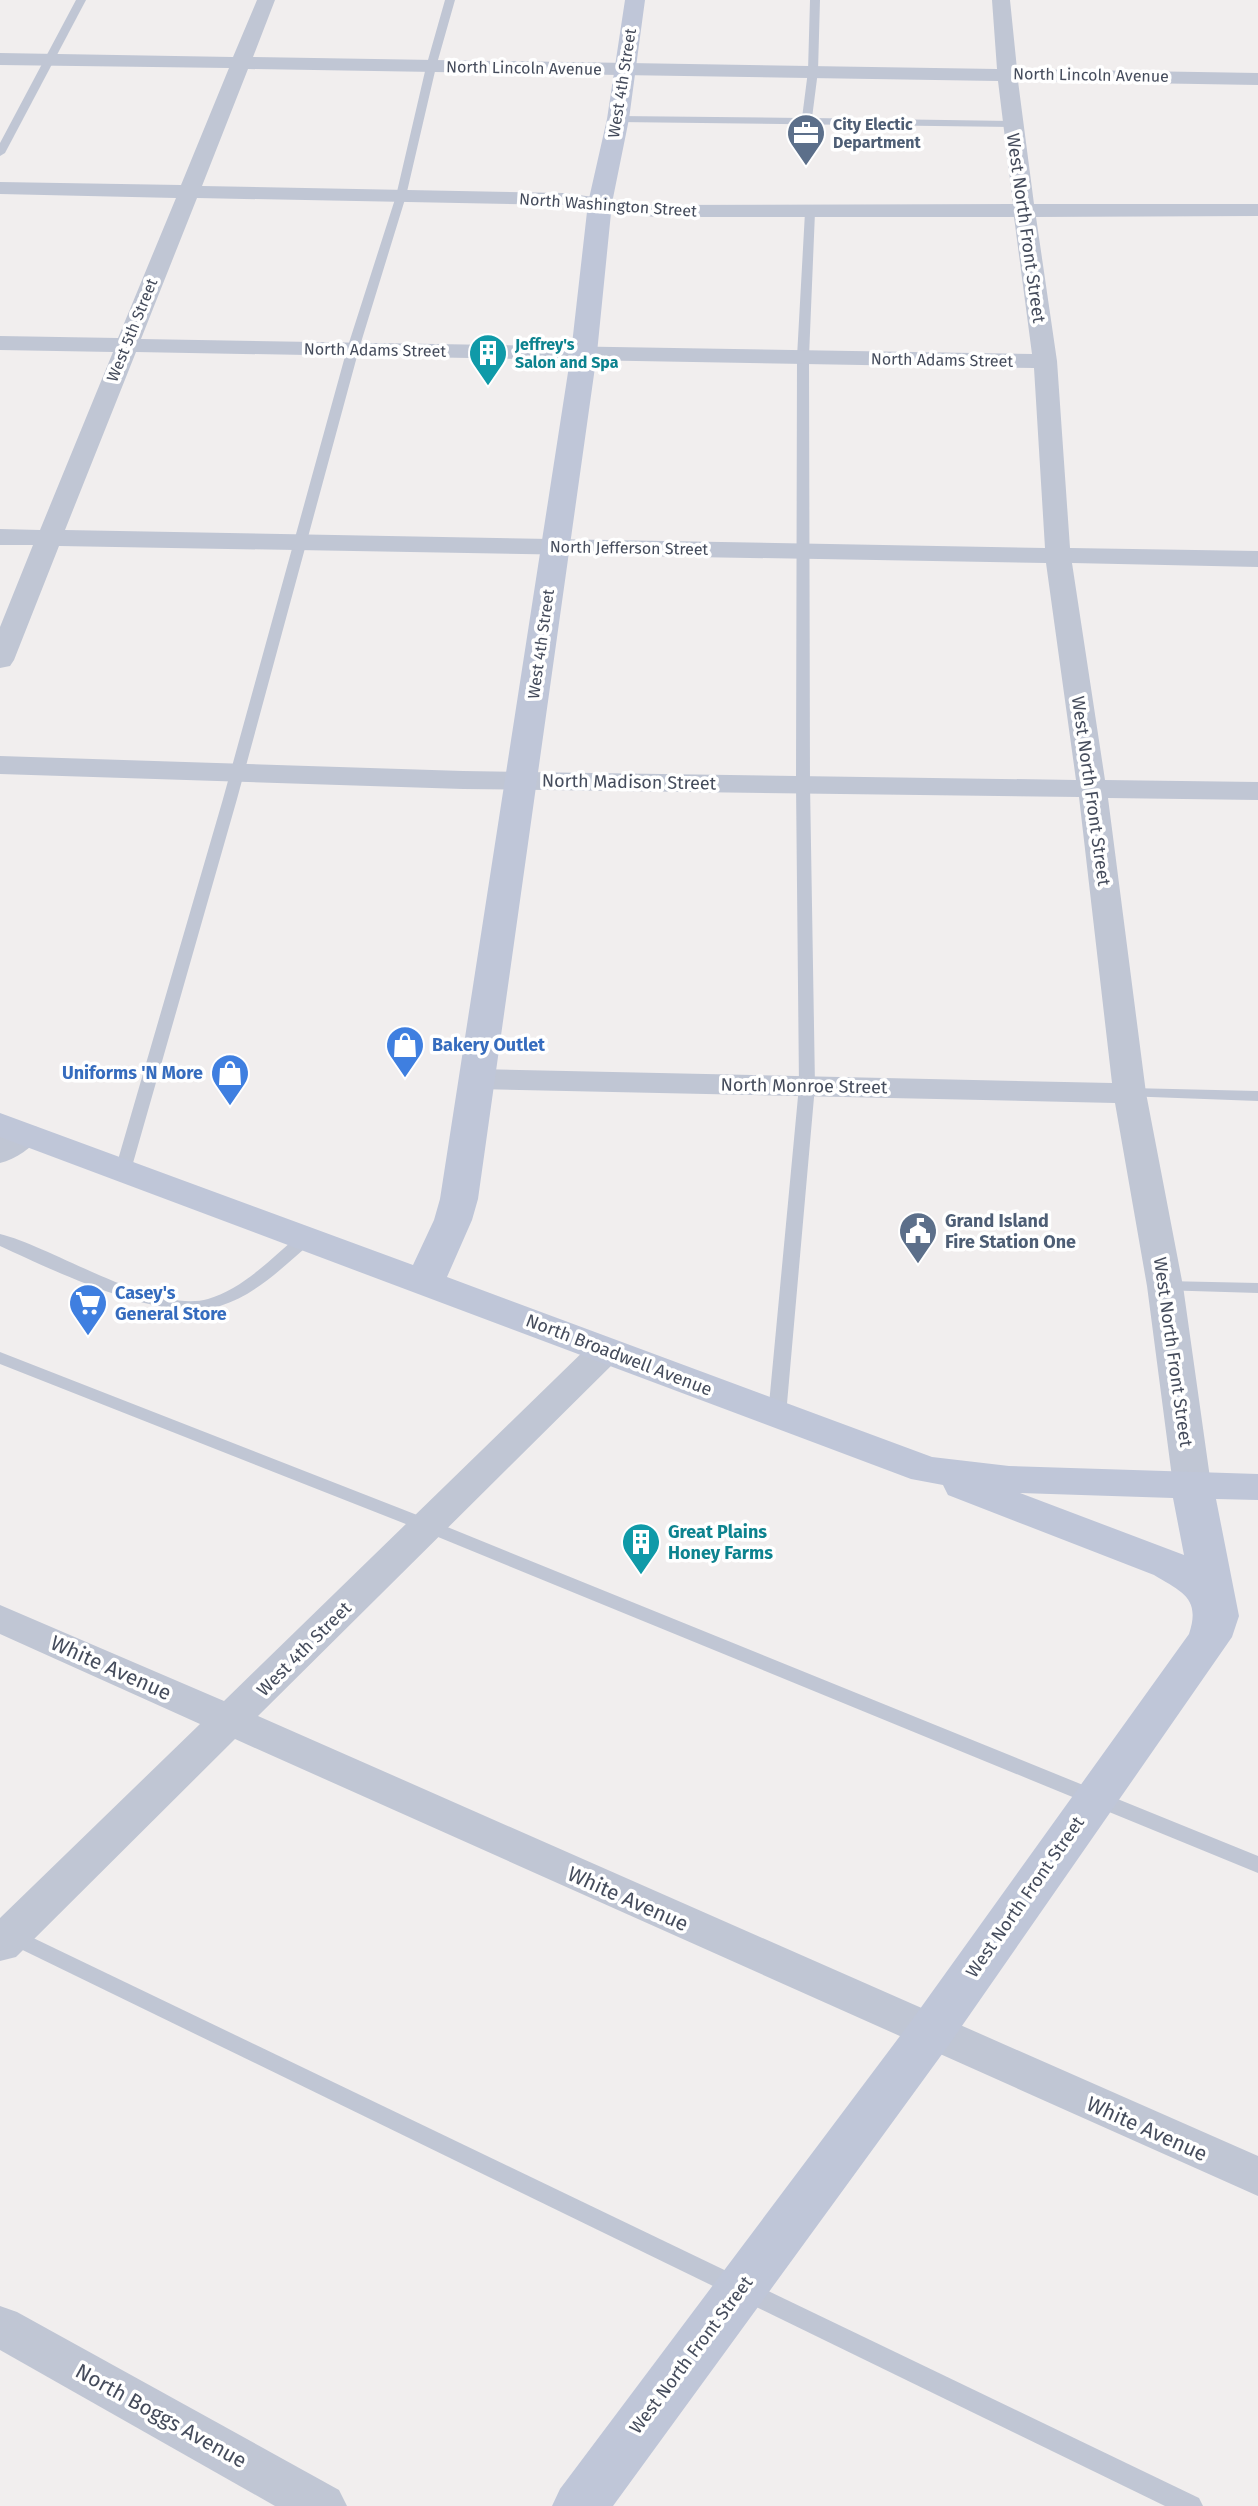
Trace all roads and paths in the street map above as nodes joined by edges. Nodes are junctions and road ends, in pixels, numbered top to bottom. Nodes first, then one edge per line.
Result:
1 (80, 0) edge
2 (266, 0) edge
3 (450, 0) edge
4 (635, 0) edge
5 (815, 0) edge
6 (1001, 0) edge
7 (0, 59) edge
8 (49, 60) junction
9 (240, 64) junction
10 (431, 67) junction
11 (625, 69) junction
12 (813, 71) junction
13 (1008, 74) junction
14 (1258, 79) edge
15 (618, 119) junction
16 (807, 122) junction
17 (1012, 124) junction
18 (0, 153) edge
19 (0, 188) edge
20 (188, 192) junction
21 (401, 196) junction
22 (600, 203) junction
23 (1023, 208) junction
24 (1258, 210) edge
25 (810, 212) junction
26 (0, 343) edge
27 (126, 345) junction
28 (353, 349) junction
29 (584, 353) junction
30 (803, 357) junction
31 (1045, 361) junction
32 (0, 537) edge
33 (48, 538) junction
34 (300, 542) junction
35 (555, 546) junction
36 (803, 551) junction
37 (1058, 555) junction
38 (1258, 559) edge
39 (0, 660) edge
40 (0, 765) edge
41 (236, 771) junction
42 (522, 781) junction
43 (803, 785) junction
44 (1092, 788) junction
45 (1258, 792) edge
46 (478, 1079) junction
47 (807, 1086) junction
48 (1130, 1093) junction
49 (1258, 1096) edge
50 (8, 1137) edge
51 (123, 1170) junction
52 (306, 1238) junction
53 (0, 1239) edge
54 (425, 1282) junction
55 (1165, 1286) junction
56 (1258, 1288) edge
57 (606, 1350) junction
58 (0, 1358) edge
59 (777, 1415) junction
60 (926, 1470) junction
61 (1192, 1485) junction
62 (1258, 1487) edge
63 (428, 1526) junction
64 (1214, 1599) junction
65 (0, 1618) edge
66 (230, 1722) junction
67 (1095, 1799) junction
68 (1258, 1865) edge
69 (4, 1937) edge
70 (930, 2033) junction
71 (1258, 2178) edge
72 (741, 2288) junction
73 (0, 2326) edge
74 (321, 2506) edge
75 (580, 2506) edge
76 (1190, 2506) edge

1 - 8 lane
2 - 9 street, West 5th Street
3 - 10 lane
4 - 11 main road, West 4th Street
5 - 12 lane
6 - 13 street, West North Front Street
7 - 8 street, North Lincoln Avenue
8 - 9 street, North Lincoln Avenue
8 - 18 lane
9 - 10 street, North Lincoln Avenue
9 - 20 street, West 5th Street
10 - 11 street, North Lincoln Avenue
10 - 21 lane
11 - 12 street, North Lincoln Avenue
11 - 15 main road, West 4th Street
12 - 13 street, North Lincoln Avenue
12 - 16 lane
13 - 14 street, North Lincoln Avenue
13 - 17 street, West North Front Street
15 - 16 lane
15 - 22 main road, West 4th Street
16 - 17 lane
17 - 23 street, West North Front Street
19 - 20 street, North Washington Street
20 - 21 street, North Washington Street
20 - 27 street, West 5th Street
21 - 22 street, North Washington Street
21 - 28 lane
22 - 25 street, North Washington Street
22 - 29 main road, West 4th Street
23 - 24 street, North Washington Street
23 - 25 street, North Washington Street
23 - 31 street, West North Front Street
25 - 30 lane
26 - 27 street, North Adams Street
27 - 28 street, North Adams Street
27 - 33 street, West 5th Street
28 - 29 street, North Adams Street
28 - 34 lane
29 - 30 street, North Adams Street
29 - 35 main road, West 4th Street
30 - 31 street, North Adams Street
30 - 36 lane
31 - 37 street, West North Front Street
32 - 33 street, North Jefferson Street
33 - 34 street, North Jefferson Street
33 - 39 street, West 5th Street
34 - 35 street, North Jefferson Street
34 - 41 lane
35 - 36 street, North Jefferson Street
35 - 42 main road, West 4th Street
36 - 37 street, North Jefferson Street
36 - 43 lane
37 - 38 street, North Jefferson Street
37 - 44 street, West North Front Street
40 - 41 street, North Madison Street
41 - 42 street, North Madison Street
41 - 51 lane
42 - 43 street, North Madison Street
42 - 46 main road, West 4th Street
43 - 44 street, North Madison Street
43 - 47 lane
44 - 45 street, North Madison Street
44 - 48 street, West North Front Street
46 - 47 street, North Monroe Street
46 - 54 main road, West 4th Street
47 - 48 street, North Monroe Street
47 - 59 lane
48 - 49 lane
48 - 55 street, West North Front Street
50 - 51 main road, North Broadwell Avenue
51 - 52 main road, North Broadwell Avenue
52 - 53 lane
52 - 54 main road, North Broadwell Avenue
54 - 57 main road, North Broadwell Avenue
55 - 56 lane
55 - 61 street, West North Front Street
57 - 59 main road, North Broadwell Avenue
57 - 63 street, West 4th Street
58 - 63 lane
59 - 60 main road, North Broadwell Avenue
60 - 61 main road, North Broadwell Avenue
60 - 64 main road
61 - 62 main road, North Broadwell Avenue
61 - 64 main road, West North Front Street
63 - 66 street, West 4th Street
63 - 67 lane
64 - 67 main road, West North Front Street
65 - 66 street, White Avenue
66 - 69 street, West 4th Street
66 - 70 street, White Avenue
67 - 68 lane
67 - 70 main road, West North Front Street
69 - 72 lane
70 - 71 street, White Avenue
70 - 72 main road, West North Front Street
72 - 75 main road, West North Front Street
72 - 76 lane
73 - 74 street, North Boggs Avenue

